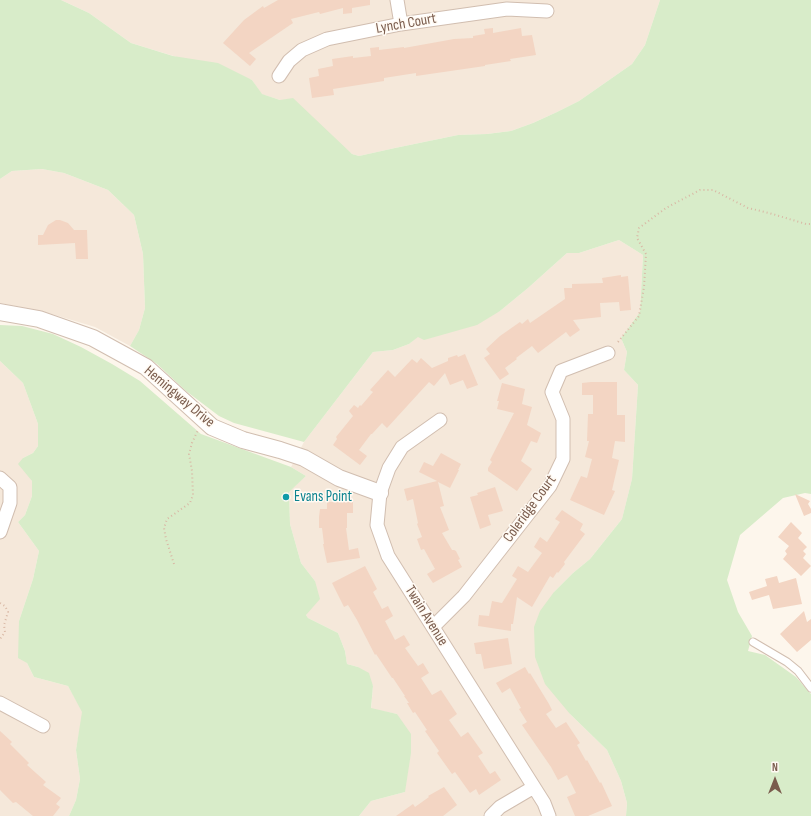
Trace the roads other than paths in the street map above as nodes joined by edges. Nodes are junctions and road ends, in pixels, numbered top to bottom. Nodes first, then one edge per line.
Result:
1 (397, 0) edge
2 (547, 11) dead end
3 (401, 24) junction
4 (279, 76) dead end
5 (0, 312) edge
6 (608, 353) dead end
7 (440, 420) dead end
8 (0, 478) edge
9 (380, 493) junction
10 (0, 532) edge
11 (433, 627) junction
12 (753, 642) dead end
13 (811, 688) edge
14 (0, 703) edge
15 (43, 726) dead end
16 (534, 787) junction
17 (491, 816) edge
18 (549, 816) edge

1 - 3 street
2 - 3 street, Lynch Court
3 - 4 street, Lynch Court
5 - 9 street, Hemingway Drive
6 - 11 street, Coleridge Court
7 - 9 street, Twain Avenue
8 - 10 street
9 - 11 street, Twain Avenue
11 - 16 street, Twain Avenue
12 - 13 lane
14 - 15 street
16 - 17 street
16 - 18 street, Twain Avenue

